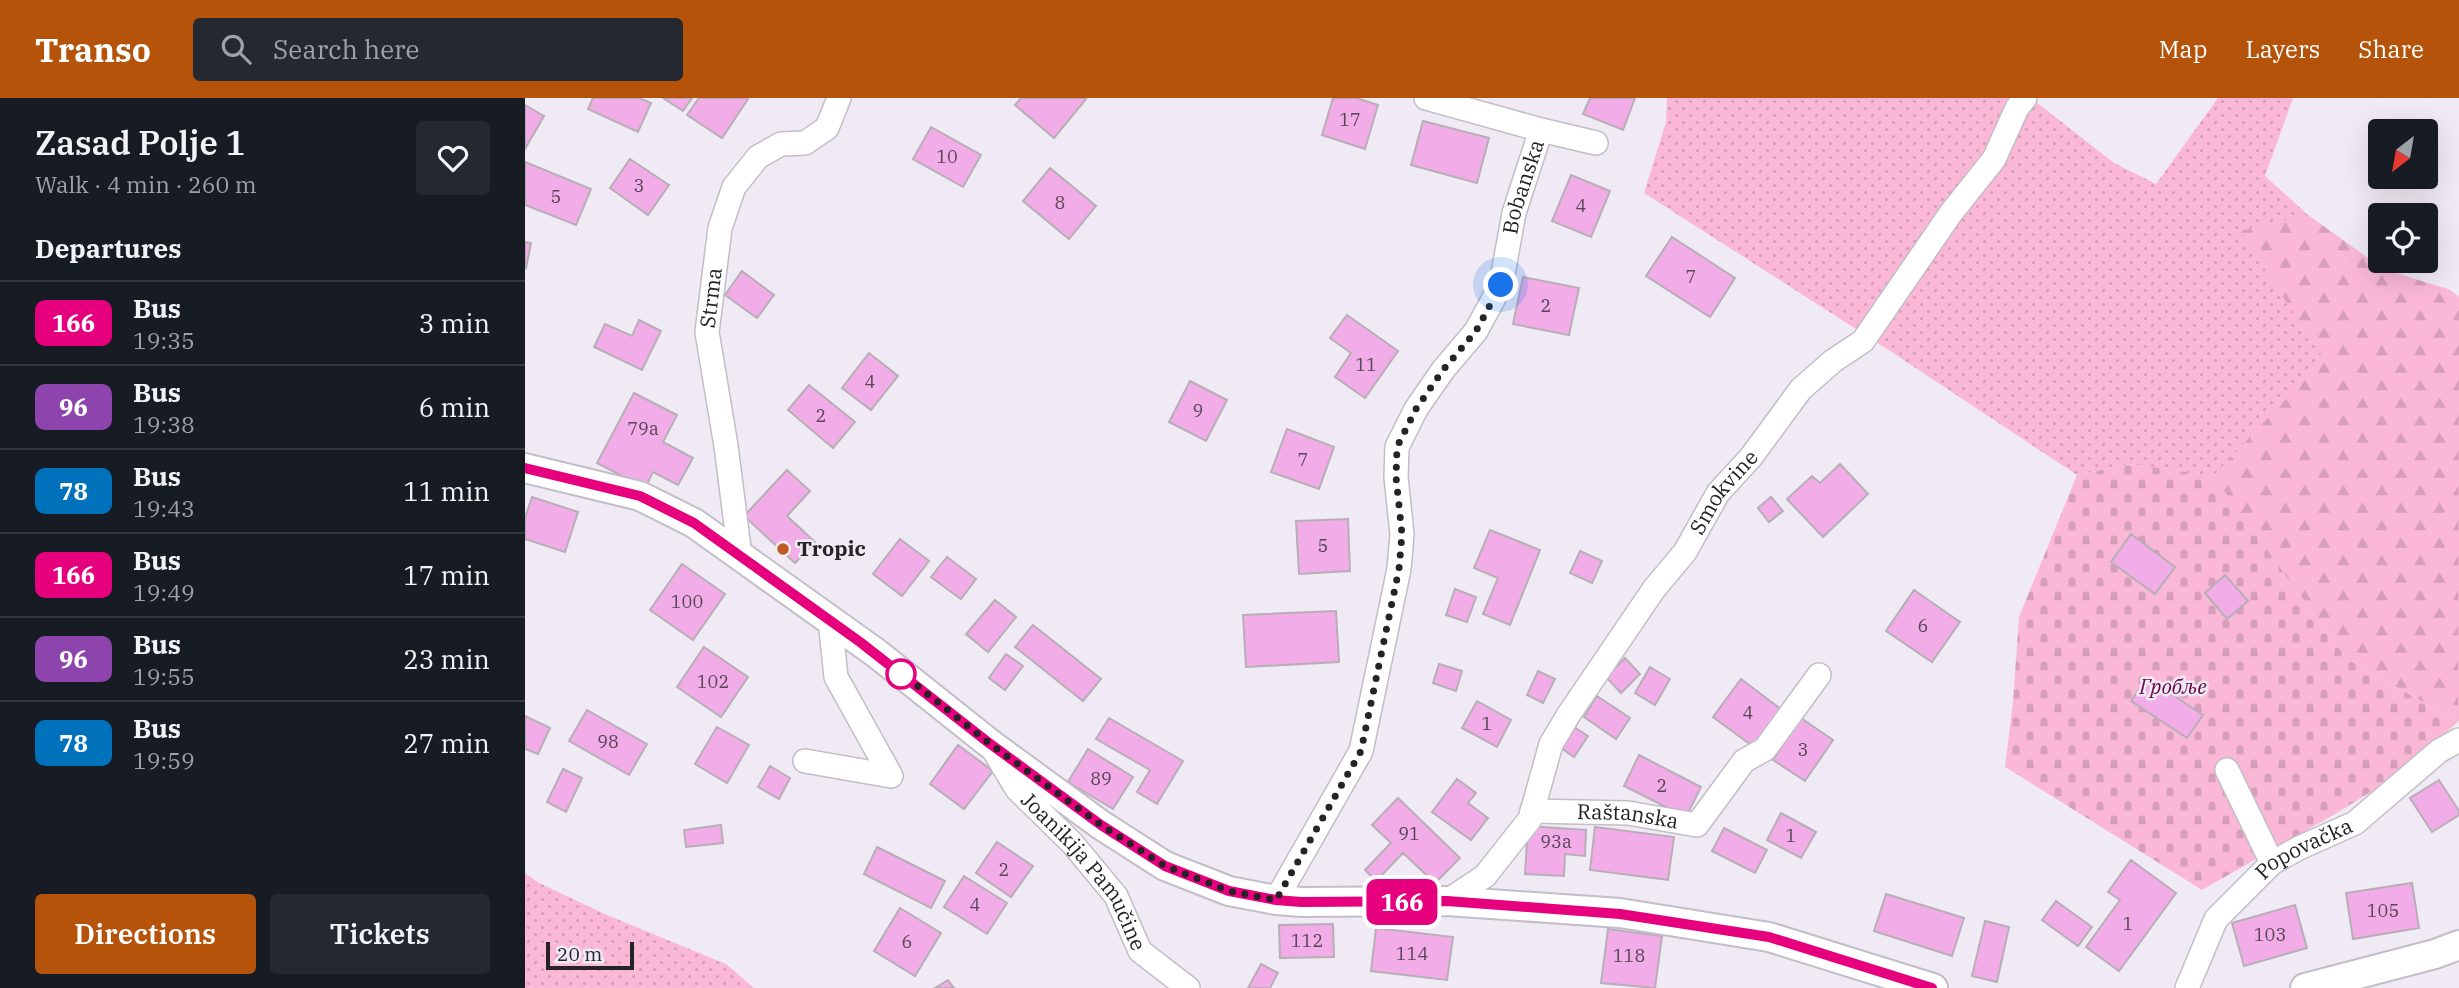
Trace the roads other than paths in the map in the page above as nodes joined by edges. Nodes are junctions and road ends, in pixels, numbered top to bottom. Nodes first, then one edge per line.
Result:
1 (839, 98) edge
2 (1426, 98) edge
3 (2025, 98) edge
4 (1541, 130) junction
5 (1596, 143) dead end
6 (525, 468) edge
7 (740, 556) junction
8 (830, 620) junction
9 (1819, 675) dead end
10 (2459, 740) edge
11 (989, 743) junction
12 (805, 761) dead end
13 (2227, 770) dead end
14 (1532, 811) junction
15 (2272, 863) junction
16 (1276, 900) junction
17 (1447, 901) junction
18 (1140, 951) junction
19 (2451, 953) edge
20 (1163, 988) edge
21 (1188, 988) edge
22 (1933, 988) edge
23 (2187, 988) edge
24 (2305, 988) edge

1 - 7 street, Strma
2 - 4 street, Bobanska
3 - 14 street, Smokvine
4 - 5 street, Bobanska
4 - 16 street, Bobanska
6 - 7 street
7 - 8 street
8 - 11 street
8 - 12 street
9 - 14 street, Raštanska
10 - 15 street, Popovačka
11 - 16 street
11 - 18 street, Joanikija Pamučine
13 - 15 street
14 - 17 street, Smokvine
15 - 23 street, Popovačka
16 - 17 street
17 - 22 street
18 - 20 street
18 - 21 street, Joanikija Pamučine
19 - 24 street

